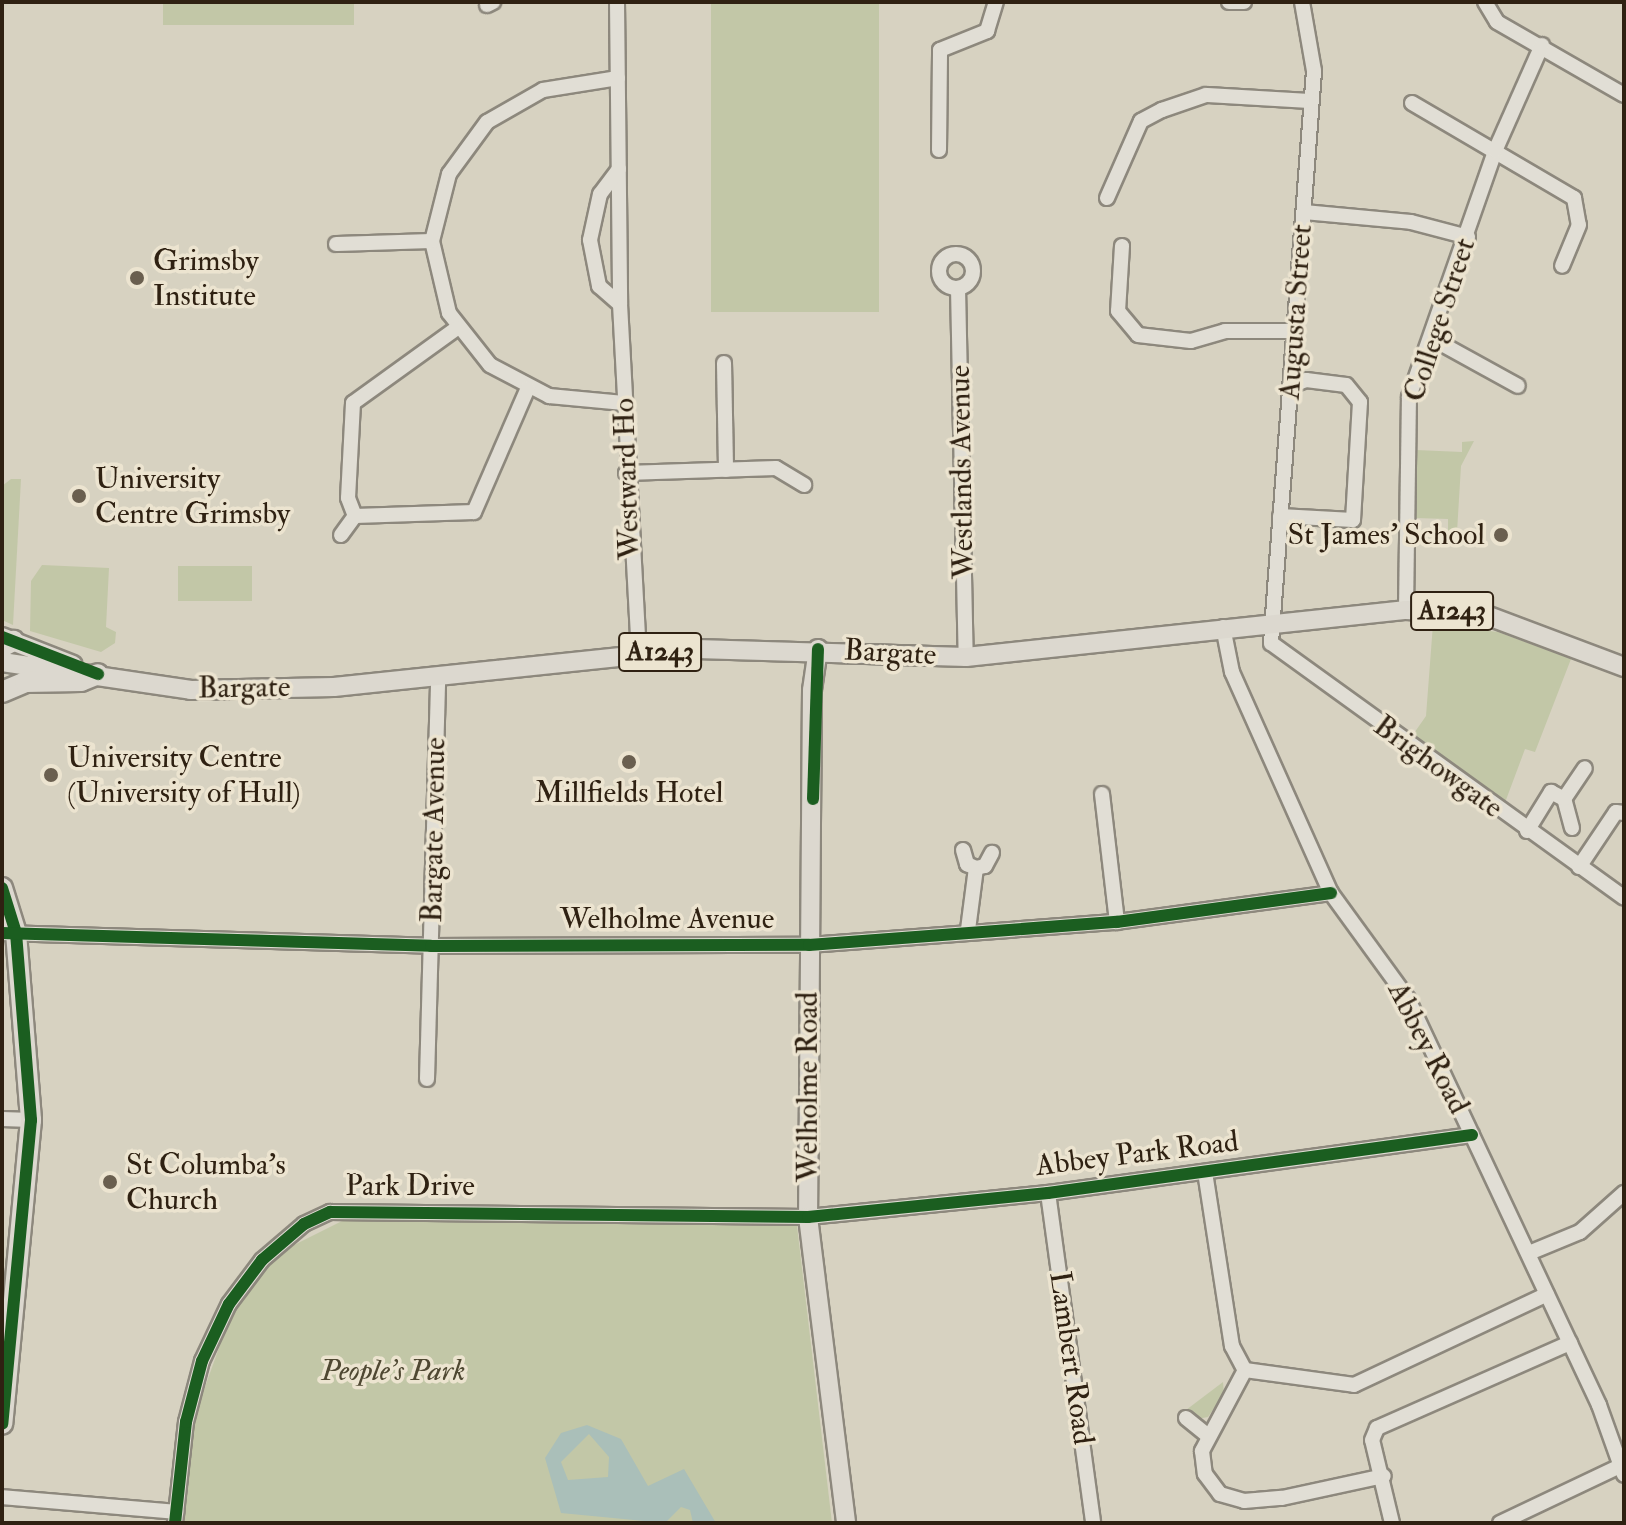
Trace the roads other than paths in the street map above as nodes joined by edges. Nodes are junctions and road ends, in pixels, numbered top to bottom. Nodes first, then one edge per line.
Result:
1 (617, 2) edge
2 (996, 2) edge
3 (1229, 2) edge
4 (1244, 2) edge
5 (1302, 2) edge
6 (1485, 2) edge
7 (1542, 45) junction
8 (618, 78) junction
9 (1624, 95) edge
10 (1311, 101) junction
11 (1412, 103) dead end
12 (939, 150) dead end
13 (1495, 151) junction
14 (619, 169) junction
15 (1107, 198) dead end
16 (1304, 212) junction
17 (1468, 237) junction
18 (432, 241) junction
19 (336, 244) dead end
20 (1122, 246) dead end
21 (1562, 266) dead end
22 (958, 288) dead end
23 (620, 304) junction
24 (457, 328) junction
25 (1295, 331) junction
26 (1431, 338) junction
27 (724, 363) dead end
28 (1290, 386) junction
29 (1518, 386) dead end
30 (528, 388) junction
31 (624, 403) junction
32 (726, 470) junction
33 (626, 473) junction
34 (804, 485) dead end
35 (355, 516) junction
36 (1280, 516) junction
37 (341, 535) dead end
38 (1406, 610) junction
39 (1271, 623) junction
40 (1223, 627) junction
41 (6, 642) edge
42 (818, 649) junction
43 (639, 654) junction
44 (966, 657) junction
45 (2, 662) edge
46 (1624, 667) edge
47 (98, 674) junction
48 (438, 678) junction
49 (2, 692) edge
50 (1585, 768) dead end
51 (1102, 794) dead end
52 (1564, 799) junction
53 (1624, 813) edge
54 (1572, 828) dead end
55 (1527, 831) junction
56 (963, 850) dead end
57 (992, 853) dead end
58 (1579, 867) junction
59 (976, 868) junction
60 (2, 888) edge
61 (1331, 893) junction
62 (1624, 898) edge
63 (1117, 922) junction
64 (968, 930) junction
65 (9, 933) edge
66 (809, 945) junction
67 (431, 946) junction
68 (427, 1079) dead end
69 (2, 1119) edge
70 (31, 1120) junction
71 (1472, 1135) junction
72 (1205, 1172) junction
73 (1048, 1193) junction
74 (1624, 1193) edge
75 (808, 1217) junction
76 (1529, 1253) junction
77 (1547, 1294) junction
78 (7, 1310) edge
79 (1570, 1343) junction
80 (1245, 1370) junction
81 (1186, 1418) dead end
82 (2, 1424) edge
83 (1207, 1435) junction
84 (1623, 1469) edge
85 (1384, 1476) junction
86 (2, 1497) edge
87 (176, 1517) edge
88 (846, 1523) edge
89 (1093, 1523) edge
90 (1392, 1523) edge
91 (1500, 1523) edge

1 - 8 street, Westward Ho
2 - 12 street
3 - 4 street
5 - 10 street, Augusta Street
6 - 7 street
7 - 9 street
7 - 13 street, College Street
8 - 14 street, Westward Ho
8 - 18 street
10 - 15 street
10 - 16 street, Augusta Street
11 - 13 street
13 - 17 street, College Street
13 - 21 street
14 - 23 street, Westward Ho
14 - 23 street
16 - 17 street
16 - 25 street, Augusta Street
17 - 26 street, College Street
18 - 19 street
18 - 24 street
20 - 25 street
22 - 44 street, Westlands Avenue
23 - 31 street, Westward Ho
24 - 30 street
24 - 35 street
25 - 28 street, Augusta Street
26 - 29 street
26 - 38 street, College Street
27 - 32 street
28 - 36 street, Augusta Street
28 - 36 street
30 - 31 street
30 - 35 street
31 - 33 street, Westward Ho
32 - 33 street
32 - 34 street
33 - 43 street, Westward Ho
35 - 37 street
36 - 39 street, Augusta Street
38 - 39 main road, Bargate / A1243
38 - 46 main road, Bargate / A1243
39 - 40 main road, Bargate / A1243
39 - 55 street, Brighowgate
40 - 44 main road, Bargate / A1243
40 - 61 street, Abbey Road
41 - 47 main road, Bargate / A1243
42 - 43 main road, Bargate / A1243
42 - 44 main road, Bargate / A1243
42 - 66 main road, Welholme Road
43 - 48 main road, Bargate / A1243
45 - 47 main road, Bargate / A1243
47 - 48 main road, Bargate / A1243
47 - 49 highway
48 - 67 street, Bargate Avenue
50 - 52 street
51 - 63 street
52 - 54 street
52 - 55 street
53 - 58 street
55 - 58 street, Brighowgate
56 - 59 street
57 - 59 street
58 - 62 street, Brighowgate
59 - 64 street
60 - 65 highway
61 - 63 street, Welholme Avenue
61 - 71 street, Abbey Road
63 - 64 street, Welholme Avenue
64 - 66 street, Welholme Avenue
65 - 67 street, Welholme Avenue
65 - 70 highway
66 - 67 street, Welholme Avenue
66 - 75 main road, Welholme Road
67 - 68 street, Bargate Avenue
69 - 70 street
70 - 78 highway
71 - 72 street, Abbey Park Road
71 - 76 street, Abbey Road
72 - 73 street, Abbey Park Road
72 - 80 street
73 - 75 street, Abbey Park Road
73 - 89 street, Lambert Road
74 - 76 street
75 - 87 street, Park Drive
75 - 88 main road, Welholme Road
76 - 77 street, Abbey Road
77 - 79 street, Abbey Road
77 - 80 street
78 - 82 highway
79 - 84 street, Abbey Road
79 - 85 street
80 - 83 street
81 - 83 street
83 - 85 street
84 - 91 street
85 - 90 street
86 - 87 street

